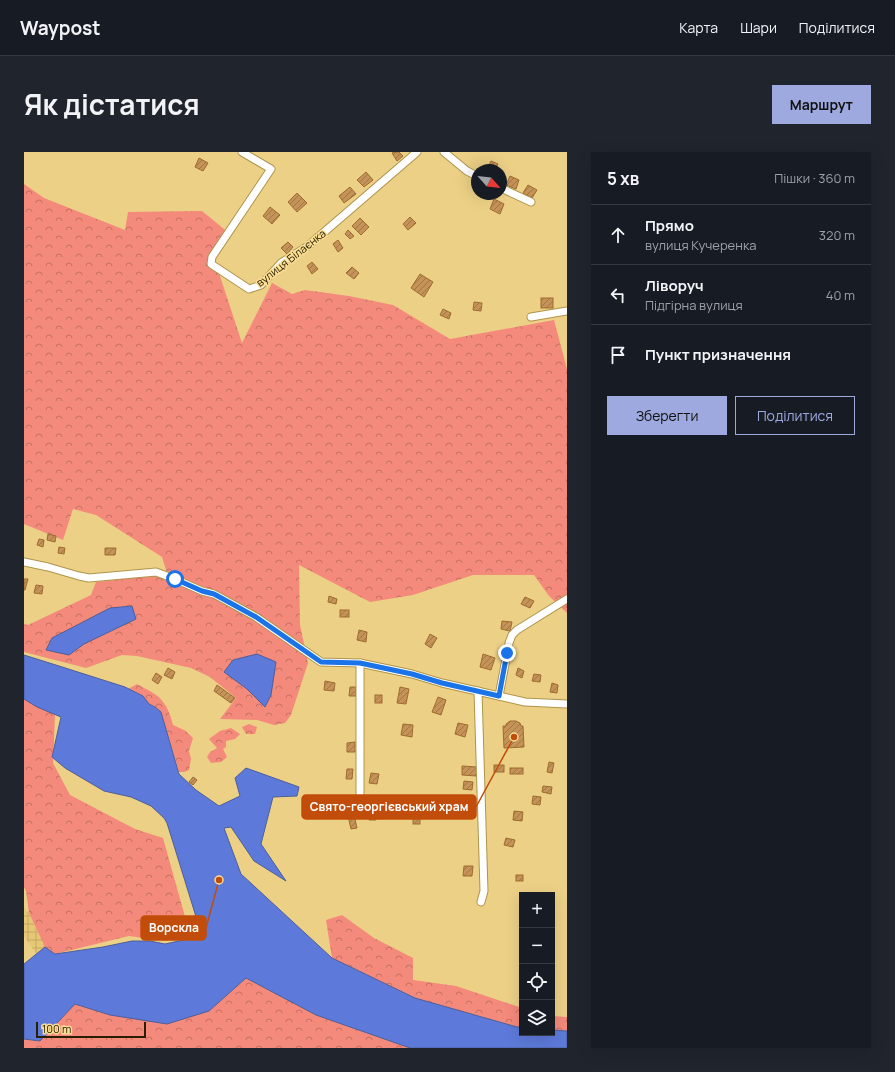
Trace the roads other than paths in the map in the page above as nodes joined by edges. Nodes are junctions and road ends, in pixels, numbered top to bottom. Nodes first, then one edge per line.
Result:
1 (242, 152) edge
2 (417, 152) edge
3 (444, 152) edge
4 (471, 173) edge
5 (507, 191) edge
6 (531, 202) dead end
7 (567, 311) edge
8 (531, 317) dead end
9 (24, 562) edge
10 (567, 599) edge
11 (360, 663) junction
12 (478, 691) junction
13 (499, 696) junction
14 (567, 704) edge
15 (360, 794) dead end
16 (481, 902) dead end

1 - 2 street, вулиця Білаєнка
3 - 4 street
5 - 6 street
7 - 8 street
9 - 11 street
10 - 13 street
11 - 12 street
11 - 15 street
12 - 13 street
12 - 16 street
13 - 14 street

